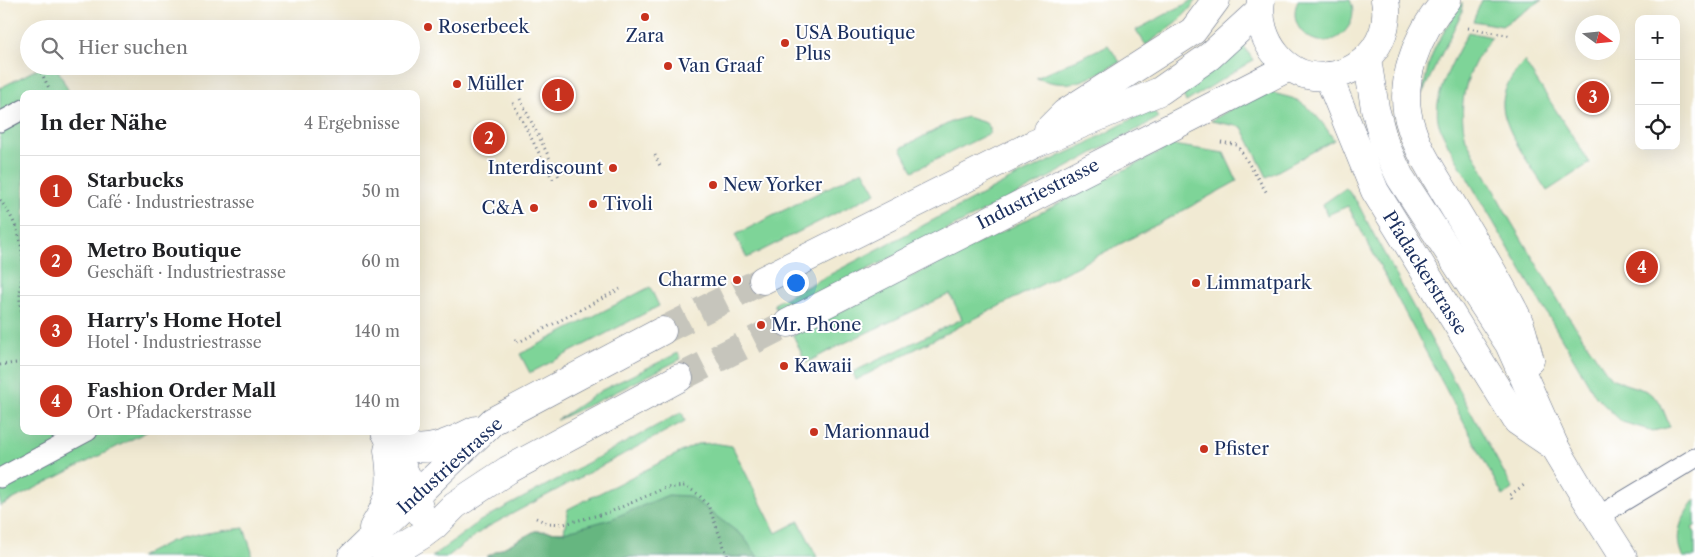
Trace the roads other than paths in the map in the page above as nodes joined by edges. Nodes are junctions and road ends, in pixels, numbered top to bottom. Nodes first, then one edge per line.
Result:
1 (1216, 0) edge
2 (1447, 0) edge
3 (1390, 3) edge
4 (1260, 6) edge
5 (1367, 59) junction
6 (1289, 67) junction
7 (1328, 76) junction
8 (20, 111) edge
9 (0, 122) edge
10 (1034, 144) junction
11 (763, 280) tunnel mouth
12 (788, 323) tunnel mouth
13 (662, 332) tunnel mouth
14 (679, 378) tunnel mouth
15 (493, 421) junction
16 (81, 435) edge
17 (385, 435) edge
18 (386, 435) edge
19 (389, 435) edge
20 (1555, 446) junction
21 (1695, 458) edge
22 (0, 478) edge
23 (416, 496) junction
24 (455, 505) junction
25 (1598, 517) junction
26 (356, 554) edge
27 (386, 557) edge
28 (1623, 557) edge

1 - 10 street
2 - 20 street, Pfadackerstrasse
3 - 5 street
4 - 6 street
4 - 10 street
5 - 7 street
5 - 20 street, Pfadackerstrasse
6 - 7 street
6 - 12 street, Industriestrasse
7 - 20 street, Pfadackerstrasse
8 - 9 lane
10 - 11 street
13 - 15 street, Industriestrasse
14 - 24 street, Industriestrasse
15 - 19 street
15 - 23 street, Industriestrasse
16 - 22 lane
17 - 26 street
18 - 23 street
20 - 25 street, Pfadackerstrasse
21 - 25 lane
23 - 24 street
23 - 26 street, Industriestrasse
23 - 27 street
24 - 27 street, Industriestrasse
25 - 28 street, Pfadackerstrasse

